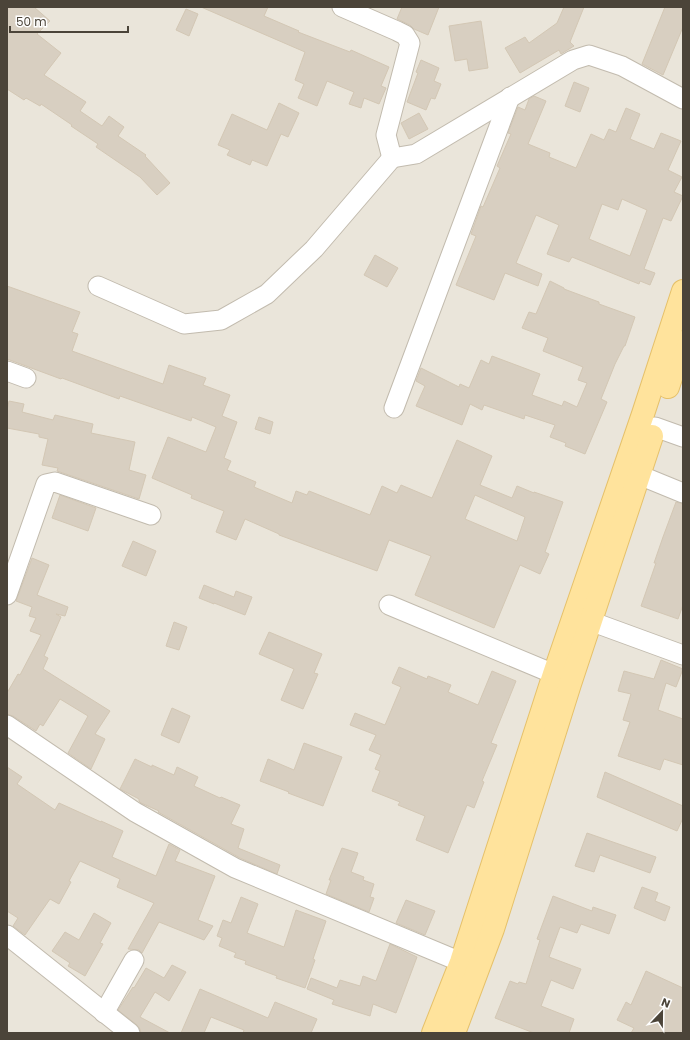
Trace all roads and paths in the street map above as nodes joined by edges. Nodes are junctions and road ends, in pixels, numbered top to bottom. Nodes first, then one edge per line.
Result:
1 (342, 7) edge
2 (510, 98) junction
3 (683, 99) edge
4 (392, 158) junction
5 (98, 286) dead end
6 (683, 291) edge
7 (683, 342) edge
8 (7, 371) edge
9 (26, 378) dead end
10 (394, 408) dead end
11 (655, 428) junction
12 (683, 437) edge
13 (639, 475) junction
14 (683, 493) edge
15 (151, 515) dead end
16 (7, 595) edge
17 (389, 605) dead end
18 (590, 621) junction
19 (683, 655) edge
20 (554, 674) junction
21 (7, 725) edge
22 (7, 936) edge
23 (134, 960) dead end
24 (461, 962) junction
25 (104, 1013) junction
26 (130, 1033) edge
27 (433, 1033) edge
28 (454, 1033) edge

1 - 4 street
2 - 3 street
2 - 4 street
2 - 10 street
4 - 5 street
6 - 20 main road
7 - 11 main road
8 - 9 street
11 - 12 street
11 - 13 main road
13 - 14 street
13 - 18 main road
15 - 16 street
17 - 20 street
18 - 19 street
18 - 28 main road
20 - 24 main road
21 - 24 street
22 - 25 street
23 - 25 street
24 - 27 main road
25 - 26 street

